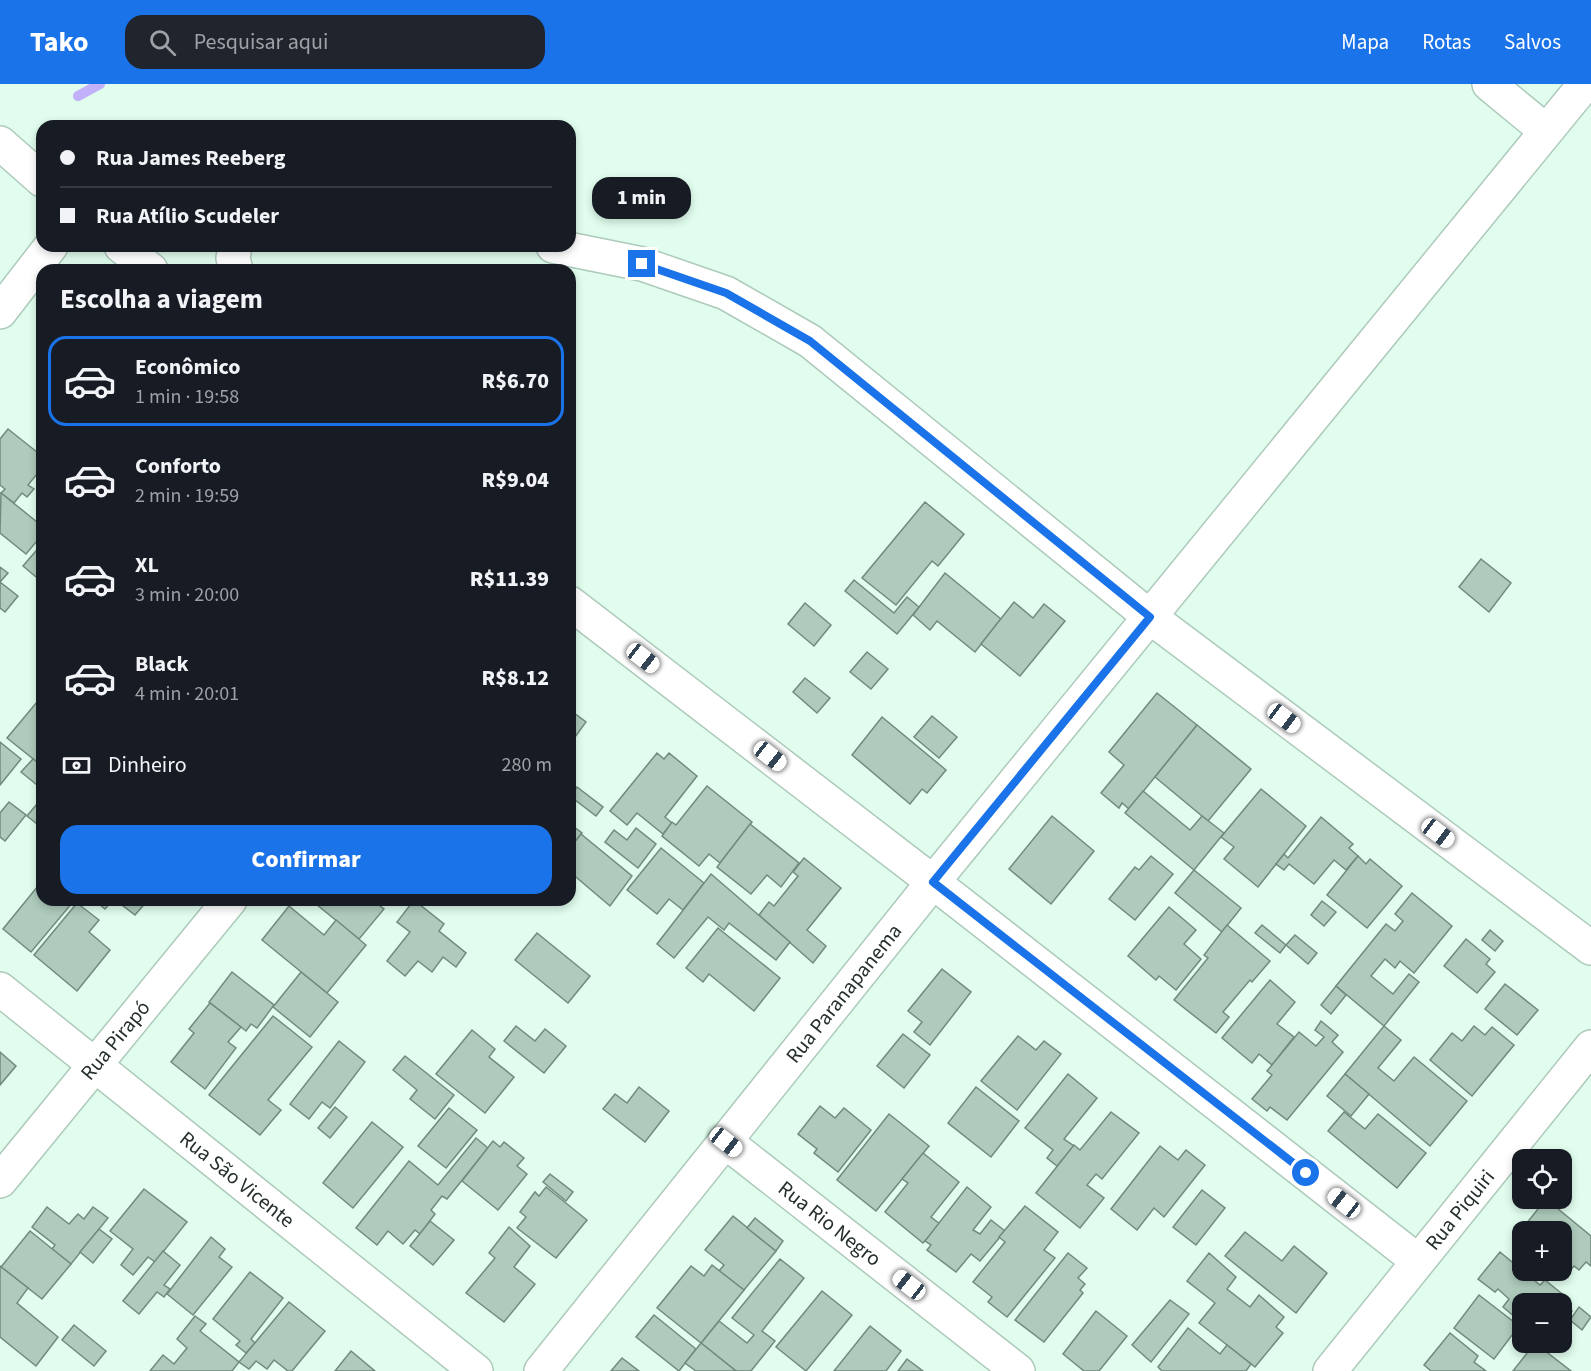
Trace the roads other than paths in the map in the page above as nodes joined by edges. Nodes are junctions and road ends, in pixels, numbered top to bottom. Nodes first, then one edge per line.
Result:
1 (1489, 84) edge
2 (1585, 84) edge
3 (1546, 131) junction
4 (0, 143) edge
5 (36, 175) edge
6 (576, 251) edge
7 (46, 252) edge
8 (128, 252) edge
9 (37, 264) edge
10 (144, 264) edge
11 (36, 265) edge
12 (0, 312) edge
13 (576, 608) edge
14 (1150, 617) junction
15 (933, 882) junction
16 (225, 906) edge
17 (1591, 948) edge
18 (0, 988) edge
19 (1591, 1047) edge
20 (95, 1065) junction
21 (726, 1142) junction
22 (0, 1181) edge
23 (1418, 1261) junction
24 (476, 1371) edge
25 (541, 1371) edge
26 (1018, 1371) edge
27 (1330, 1371) edge

1 - 3 street
2 - 3 street, Rua Paranapanema
3 - 14 street, Rua Paranapanema
4 - 5 street
6 - 14 street
7 - 9 street
8 - 10 street
11 - 12 street
13 - 15 street
14 - 15 street, Rua Paranapanema
14 - 17 street
15 - 21 street, Rua Paranapanema
15 - 23 street
16 - 20 street, Rua Pirapó
18 - 20 street, Rua São Vicente
19 - 23 street, Rua Piquiri
20 - 22 street, Rua Pirapó
20 - 24 street, Rua São Vicente
21 - 25 street, Rua Paranapanema
21 - 26 street, Rua Rio Negro
23 - 27 street, Rua Piquiri

